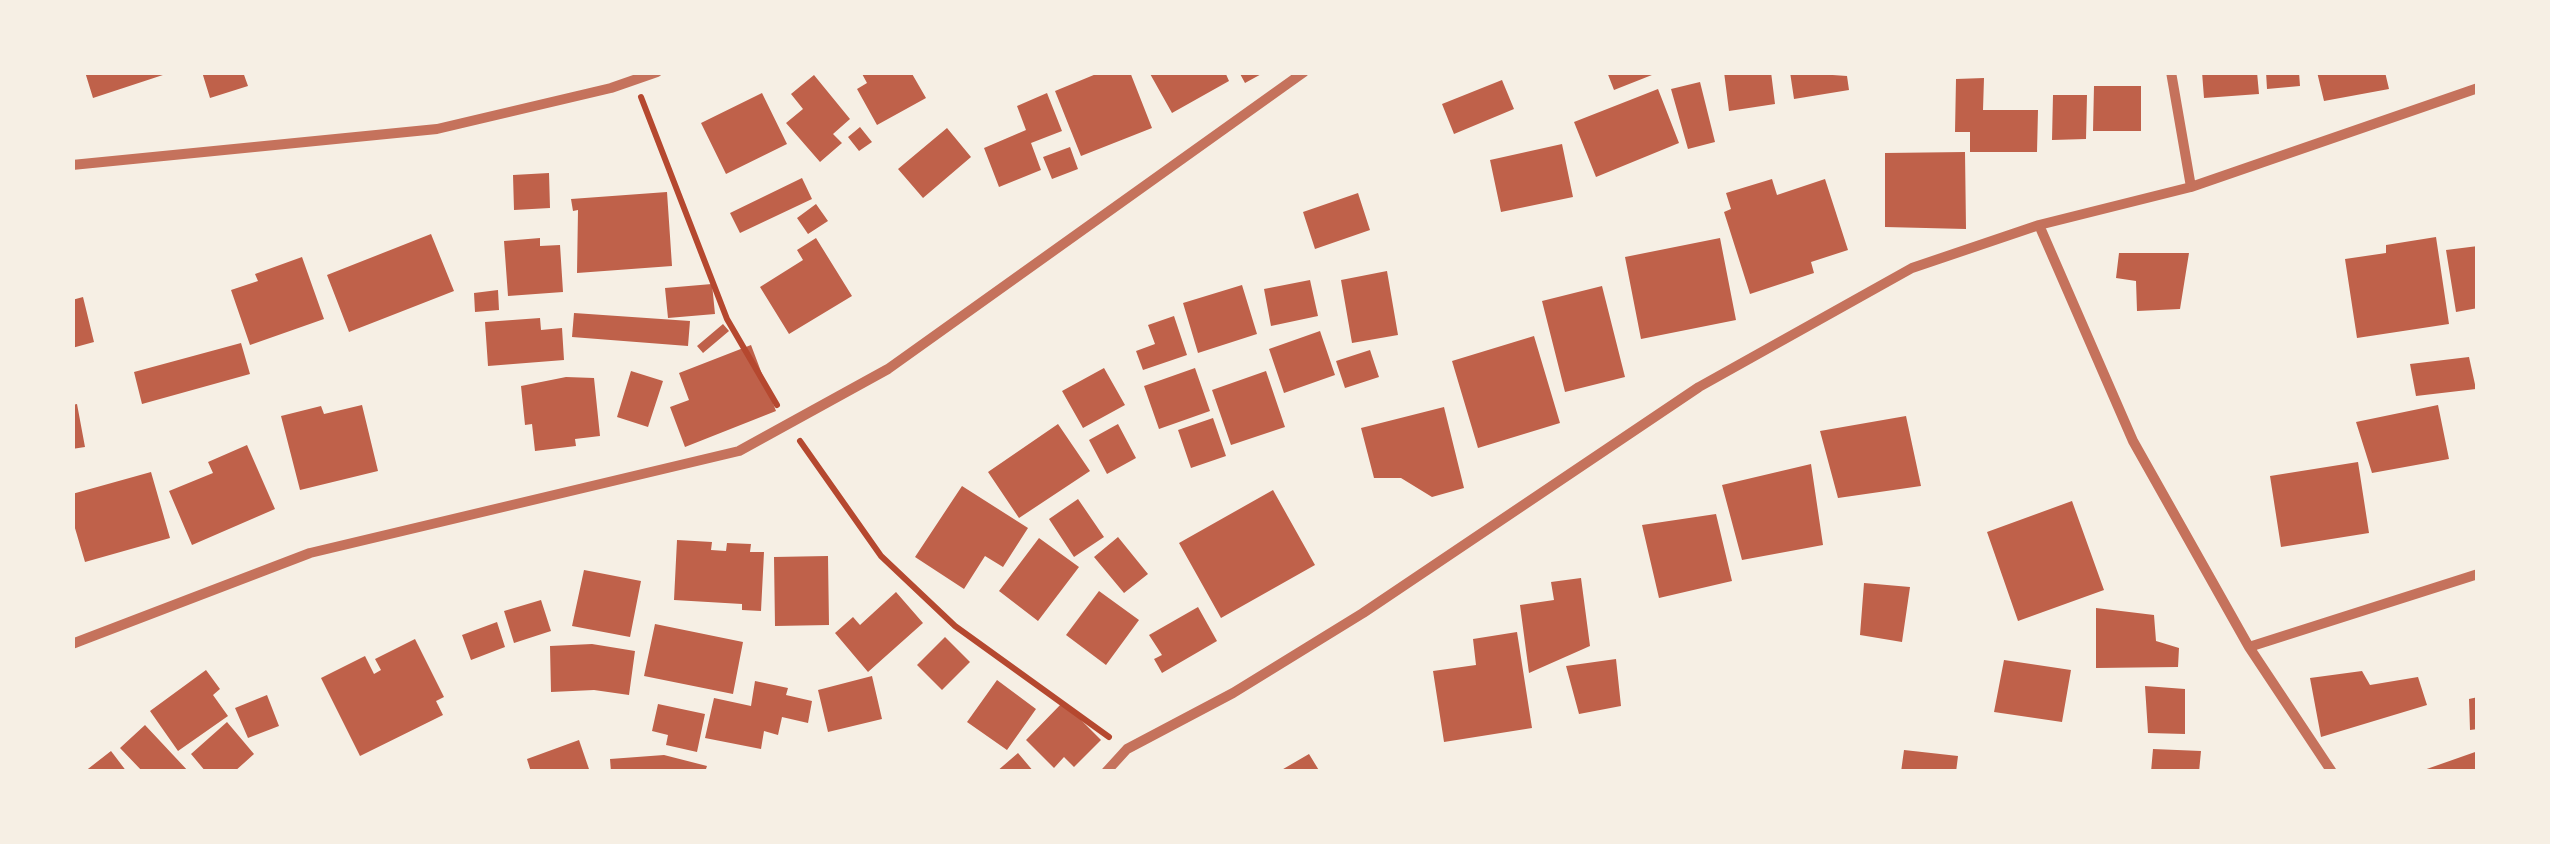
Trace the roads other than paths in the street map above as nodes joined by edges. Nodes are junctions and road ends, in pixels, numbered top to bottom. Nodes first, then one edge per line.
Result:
1 (657, 72) edge
2 (1304, 72) edge
3 (2171, 72) edge
4 (2478, 88) edge
5 (72, 165) edge
6 (2192, 187) junction
7 (2040, 225) junction
8 (2478, 574) edge
9 (72, 644) edge
10 (2249, 647) junction
11 (1106, 772) edge
12 (2332, 772) edge

1 - 5 street
2 - 9 street
3 - 6 street
4 - 6 street
6 - 7 street
7 - 10 street
7 - 11 street
8 - 10 street
10 - 12 street

